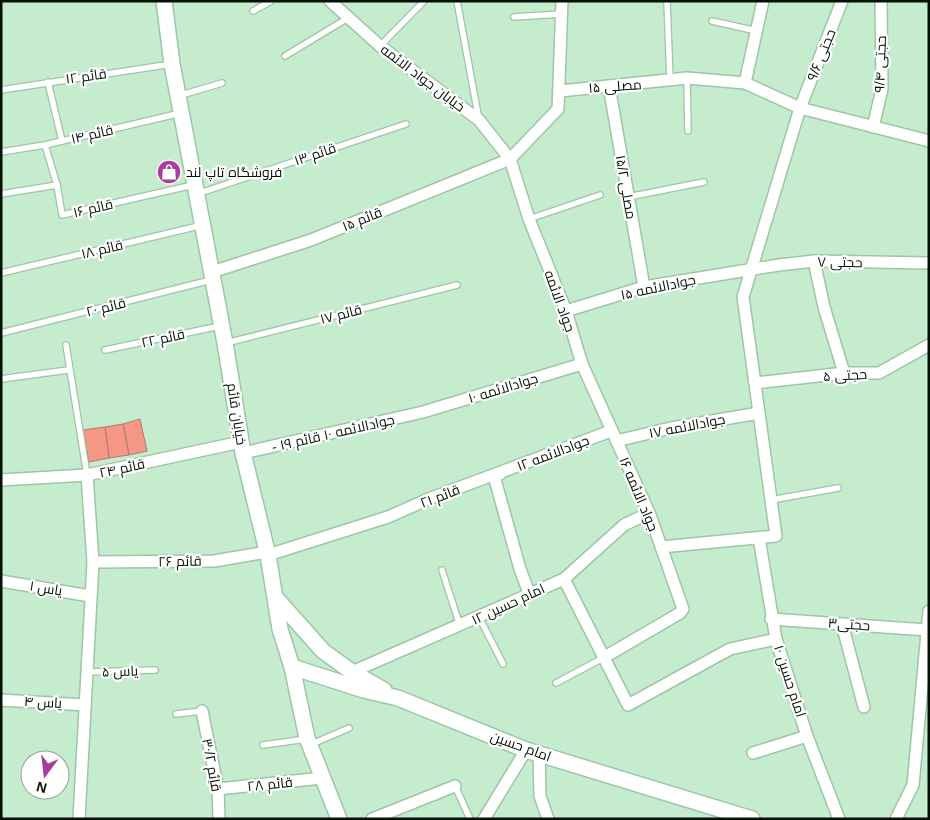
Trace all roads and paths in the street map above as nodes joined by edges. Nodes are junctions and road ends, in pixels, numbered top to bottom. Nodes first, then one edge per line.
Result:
1 (164, 1) edge
2 (270, 1) edge
3 (330, 1) edge
4 (424, 1) edge
5 (457, 1) edge
6 (562, 1) edge
7 (667, 1) edge
8 (763, 1) edge
9 (842, 1) edge
10 (881, 1) edge
11 (253, 11) dead end
12 (561, 14) junction
13 (514, 17) dead end
14 (348, 18) junction
15 (712, 20) dead end
16 (757, 31) junction
17 (380, 46) junction
18 (286, 56) dead end
19 (172, 64) junction
20 (687, 78) junction
21 (670, 81) junction
22 (48, 82) junction
23 (222, 83) dead end
24 (746, 83) junction
25 (609, 86) junction
26 (1, 90) edge
27 (560, 91) junction
28 (178, 96) junction
29 (800, 108) junction
30 (181, 113) junction
31 (479, 120) junction
32 (406, 124) dead end
33 (872, 127) junction
34 (688, 131) dead end
35 (62, 141) junction
36 (929, 141) edge
37 (45, 145) junction
38 (1, 152) edge
39 (510, 159) junction
40 (704, 182) dead end
41 (57, 185) junction
42 (196, 189) junction
43 (1, 194) edge
44 (600, 196) dead end
45 (628, 197) junction
46 (529, 219) junction
47 (202, 225) junction
48 (814, 261) junction
49 (929, 264) edge
50 (752, 271) junction
51 (1, 273) edge
52 (212, 276) junction
53 (457, 285) dead end
54 (644, 287) junction
55 (566, 311) junction
56 (222, 325) junction
57 (1, 333) edge
58 (225, 343) junction
59 (66, 345) dead end
60 (929, 345) edge
61 (105, 350) dead end
62 (582, 364) junction
63 (68, 370) junction
64 (844, 373) junction
65 (1, 379) edge
66 (755, 383) junction
67 (423, 412) joint
68 (759, 413) junction
69 (614, 436) junction
70 (242, 448) junction
71 (87, 476) junction
72 (494, 476) junction
73 (1, 480) edge
74 (838, 488) dead end
75 (771, 500) junction
76 (649, 513) junction
77 (759, 538) junction
78 (661, 548) junction
79 (267, 554) junction
80 (93, 562) junction
81 (442, 570) dead end
82 (564, 579) junction
83 (1, 581) edge
84 (528, 593) junction
85 (90, 596) junction
86 (275, 597) junction
87 (929, 611) edge
88 (479, 617) junction
89 (771, 619) junction
90 (842, 624) junction
91 (460, 626) junction
92 (927, 630) junction
93 (776, 639) junction
94 (602, 658) junction
95 (502, 664) dead end
96 (292, 667) junction
97 (155, 670) dead end
98 (86, 672) junction
99 (352, 672) junction
100 (556, 683) dead end
101 (398, 698) junction
102 (1, 700) edge
103 (85, 705) junction
104 (864, 707) dead end
105 (202, 711) joint
106 (176, 714) dead end
107 (349, 728) dead end
108 (807, 736) junction
109 (308, 742) junction
110 (263, 745) dead end
111 (532, 752) junction
112 (753, 753) dead end
113 (322, 778) junction
114 (455, 786) joint
115 (218, 789) junction
116 (79, 819) edge
117 (218, 819) edge
118 (339, 819) edge
119 (372, 819) edge
120 (470, 819) edge
121 (484, 819) edge
122 (548, 819) edge
123 (752, 819) edge
124 (839, 819) edge
125 (896, 819) edge

1 - 19 street, خیابان قائم
2 - 11 lane
3 - 14 street, خیابان جواد الائمه
4 - 17 lane
5 - 31 lane
6 - 12 street
7 - 21 lane
8 - 16 street
9 - 29 street, حجتی ۹/۶
10 - 33 street, حجتی ۹/۴
12 - 13 lane
12 - 27 street
14 - 17 street, خیابان جواد الائمه
14 - 18 lane
15 - 16 lane
16 - 24 street
17 - 31 street, خیابان جواد الائمه
19 - 22 lane, قائم ۱۲
19 - 28 street, خیابان قائم
20 - 21 street, مصلی ۱۵
20 - 24 street, مصلی ۱۵
20 - 34 lane
21 - 25 street, مصلی ۱۵
22 - 26 lane, قائم ۱۲
22 - 35 lane
23 - 28 lane
24 - 29 street, مصلی ۱۵
25 - 27 street, مصلی ۱۵
25 - 45 street, مصلی ۱۵/۲
27 - 39 street
28 - 30 street, خیابان قائم
29 - 33 street, مصلی ۱۵
29 - 50 street, حجتی ۹/۶
30 - 35 lane, قائم ۱۴
30 - 42 street, خیابان قائم
31 - 39 street, خیابان جواد الائمه
32 - 42 lane, قائم ۱۳
33 - 36 street, مصلی ۱۵
35 - 37 lane, قائم ۱۴
37 - 38 lane, قائم ۱۴
37 - 41 lane, قائم ۱۶
39 - 46 street, جواد الائمه
39 - 52 street, قائم ۱۵
40 - 45 lane
41 - 42 lane, قائم ۱۶
41 - 43 lane
42 - 47 street, خیابان قائم
44 - 46 lane
45 - 54 street, مصلی ۱۵/۲
46 - 55 street, جواد الائمه
47 - 51 lane, قائم ۱۸
47 - 52 street, خیابان قائم
48 - 49 street, حجتی ۷
48 - 50 street, حجتی ۷
48 - 64 street
50 - 54 street, جوادالائمه ۱۵
50 - 66 street, حجتی ۹/۶
52 - 56 street, خیابان قائم
52 - 57 lane, قائم ۲۰
53 - 58 lane, قائم ۱۷
54 - 55 street, جوادالائمه ۱۵
55 - 62 street, جواد الائمه
56 - 58 street, خیابان قائم
56 - 61 lane, قائم ۲۲
58 - 70 street, خیابان قائم
59 - 63 lane
60 - 64 street, حجتی ۵
62 - 67 street, جوادالائمه ۱۰
62 - 69 street, جواد الائمه
63 - 65 lane
63 - 71 lane
64 - 66 street, حجتی ۵
66 - 68 street, حجتی ۹/۶
67 - 70 street, - جوادالائمه ۱۰ قائم ۱۹
68 - 69 street, جوادالائمه ۱۷
68 - 75 street, حجتی ۹/۶
69 - 72 street, قائم ۲۱
69 - 76 street, جواد الائمه ۱۶
70 - 71 street, قائم ۲۴
70 - 79 street, خیابان قائم
71 - 73 street, قائم ۲۴
71 - 80 street
72 - 79 street, قائم ۲۱
72 - 84 street
74 - 75 lane
75 - 77 street, حجتی ۹/۶
76 - 78 street, جواد الائمه ۱۶
76 - 82 street, امام حسین ۱۲
77 - 78 street
77 - 89 street, ۱۰ امام حسین
78 - 94 street, جواد الائمه ۱۶
79 - 80 street, قائم ۲۶
79 - 86 street, خیابان قائم
80 - 85 street
81 - 91 lane
82 - 84 street, امام حسین ۱۲
82 - 94 street
83 - 85 street, یاس ۱
84 - 88 street, امام حسین ۱۲
85 - 98 street
86 - 96 street, خیابان قائم
86 - 99 street
87 - 92 street
88 - 91 street, امام حسین ۱۲
88 - 95 lane
89 - 90 street, حجتی۳
89 - 93 street, ۱۰ امام حسین
90 - 92 street, حجتی۳
90 - 104 street
91 - 99 street, امام حسین ۱۲
92 - 125 street
93 - 94 street
93 - 108 street, ۱۰ امام حسین
94 - 100 lane
96 - 101 street, امام حسین
96 - 109 street, خیابان قائم
97 - 98 lane, یاس ۵
98 - 103 street
99 - 101 street
101 - 111 street, امام حسین
102 - 103 street, یاس ۴
103 - 116 street
105 - 106 lane
105 - 115 street, قاِئم ۳۰/۲
107 - 109 lane
108 - 112 street
108 - 124 street, ۱۰ امام حسین
109 - 110 lane
109 - 113 street, خیابان قائم
111 - 121 street
111 - 122 street
111 - 123 street, امام حسین
113 - 115 street, قائم ۲۸
113 - 118 street, خیابان قائم
114 - 119 street
114 - 120 lane
115 - 117 street, قاِئم ۳۰/۲

